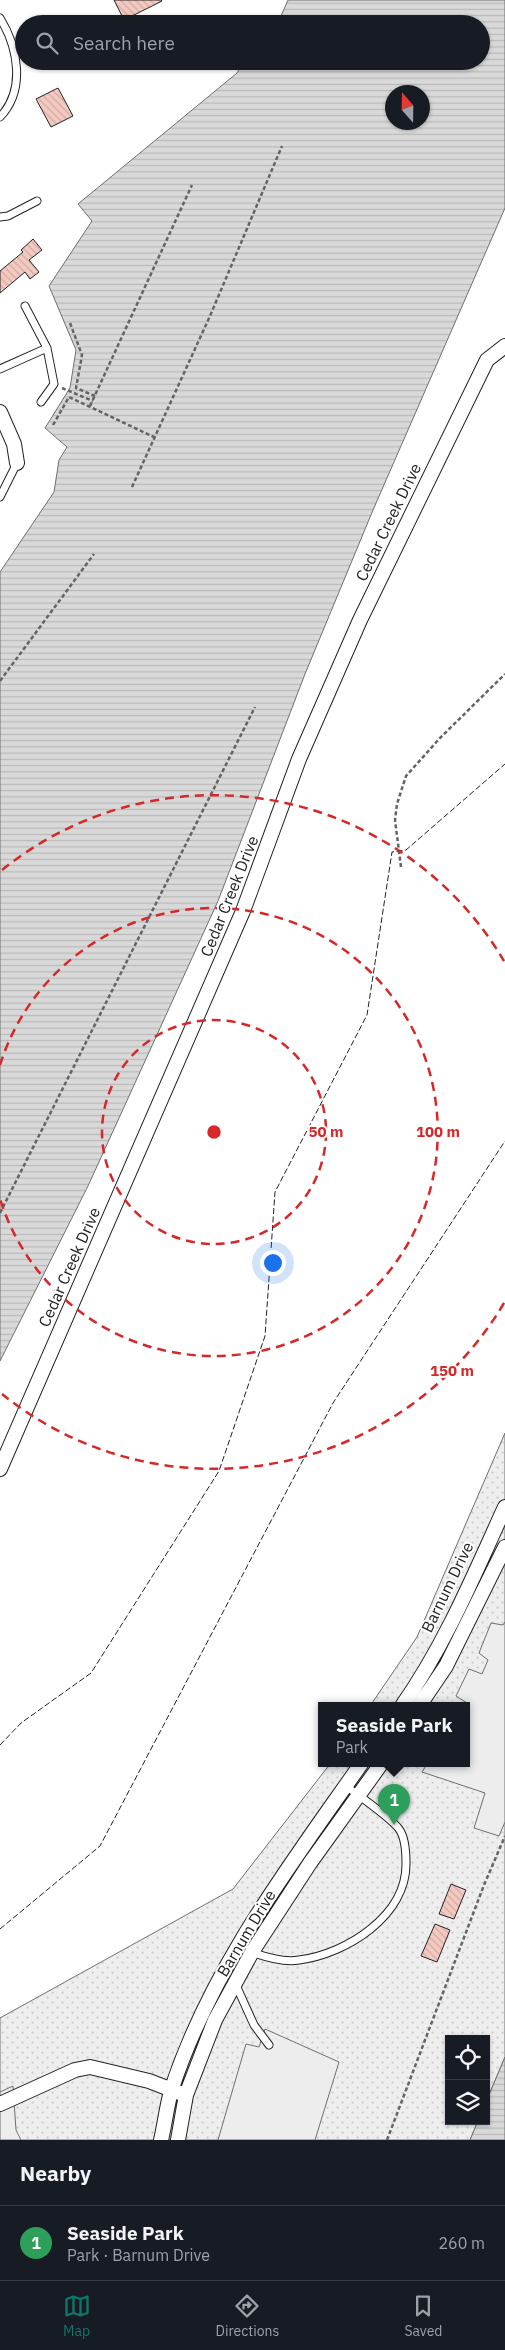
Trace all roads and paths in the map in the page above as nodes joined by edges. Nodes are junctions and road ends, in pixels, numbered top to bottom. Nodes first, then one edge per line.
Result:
1 (0, 18) edge
2 (15, 58) edge
3 (16, 70) edge
4 (0, 117) edge
5 (282, 146) dead end
6 (192, 185) dead end
7 (37, 201) dead end
8 (0, 217) edge
9 (25, 306) dead end
10 (70, 323) dead end
11 (505, 346) edge
12 (47, 348) junction
13 (0, 369) edge
14 (71, 392) dead end
15 (95, 396) junction
16 (93, 401) junction
17 (41, 402) dead end
18 (90, 406) junction
19 (0, 412) edge
20 (53, 426) dead end
21 (154, 437) junction
22 (18, 462) joint
23 (132, 487) dead end
24 (0, 497) edge
25 (94, 554) dead end
26 (505, 674) edge
27 (0, 681) edge
28 (255, 706) dead end
29 (400, 868) dead end
30 (0, 1213) edge
31 (0, 1469) edge
32 (505, 1507) edge
33 (505, 1547) edge
34 (405, 1702) edge
35 (422, 1702) edge
36 (359, 1767) edge
37 (379, 1767) edge
38 (346, 1786) junction
39 (360, 1797) junction
40 (505, 1836) edge
41 (237, 1945) junction
42 (252, 1952) junction
43 (236, 1983) junction
44 (269, 2045) dead end
45 (172, 2090) junction
46 (186, 2095) junction
47 (0, 2104) edge
48 (161, 2140) edge
49 (178, 2140) edge
50 (387, 2140) edge

1 - 2 lane
3 - 4 lane
5 - 21 path
6 - 15 path
7 - 8 lane
9 - 12 lane
10 - 15 path
11 - 31 street, Cedar Creek Drive
12 - 13 lane
12 - 17 lane
14 - 16 path
15 - 16 path
16 - 18 path
18 - 20 path
18 - 21 path
19 - 22 street
21 - 23 path
22 - 24 lane
25 - 27 path
26 - 29 path
28 - 30 path
32 - 34 street, Barnum Drive
33 - 35 street, Barnum Drive
36 - 38 street, Barnum Drive
37 - 39 street, Barnum Drive
38 - 39 lane
38 - 41 street, Barnum Drive
39 - 42 street, Barnum Drive
39 - 42 lane
40 - 50 path
41 - 42 lane
41 - 45 street, Barnum Drive
42 - 43 street, Barnum Drive
43 - 44 lane
43 - 46 street, Barnum Drive
45 - 46 street
45 - 47 street
45 - 48 street, Barnum Drive
46 - 49 street, Barnum Drive

